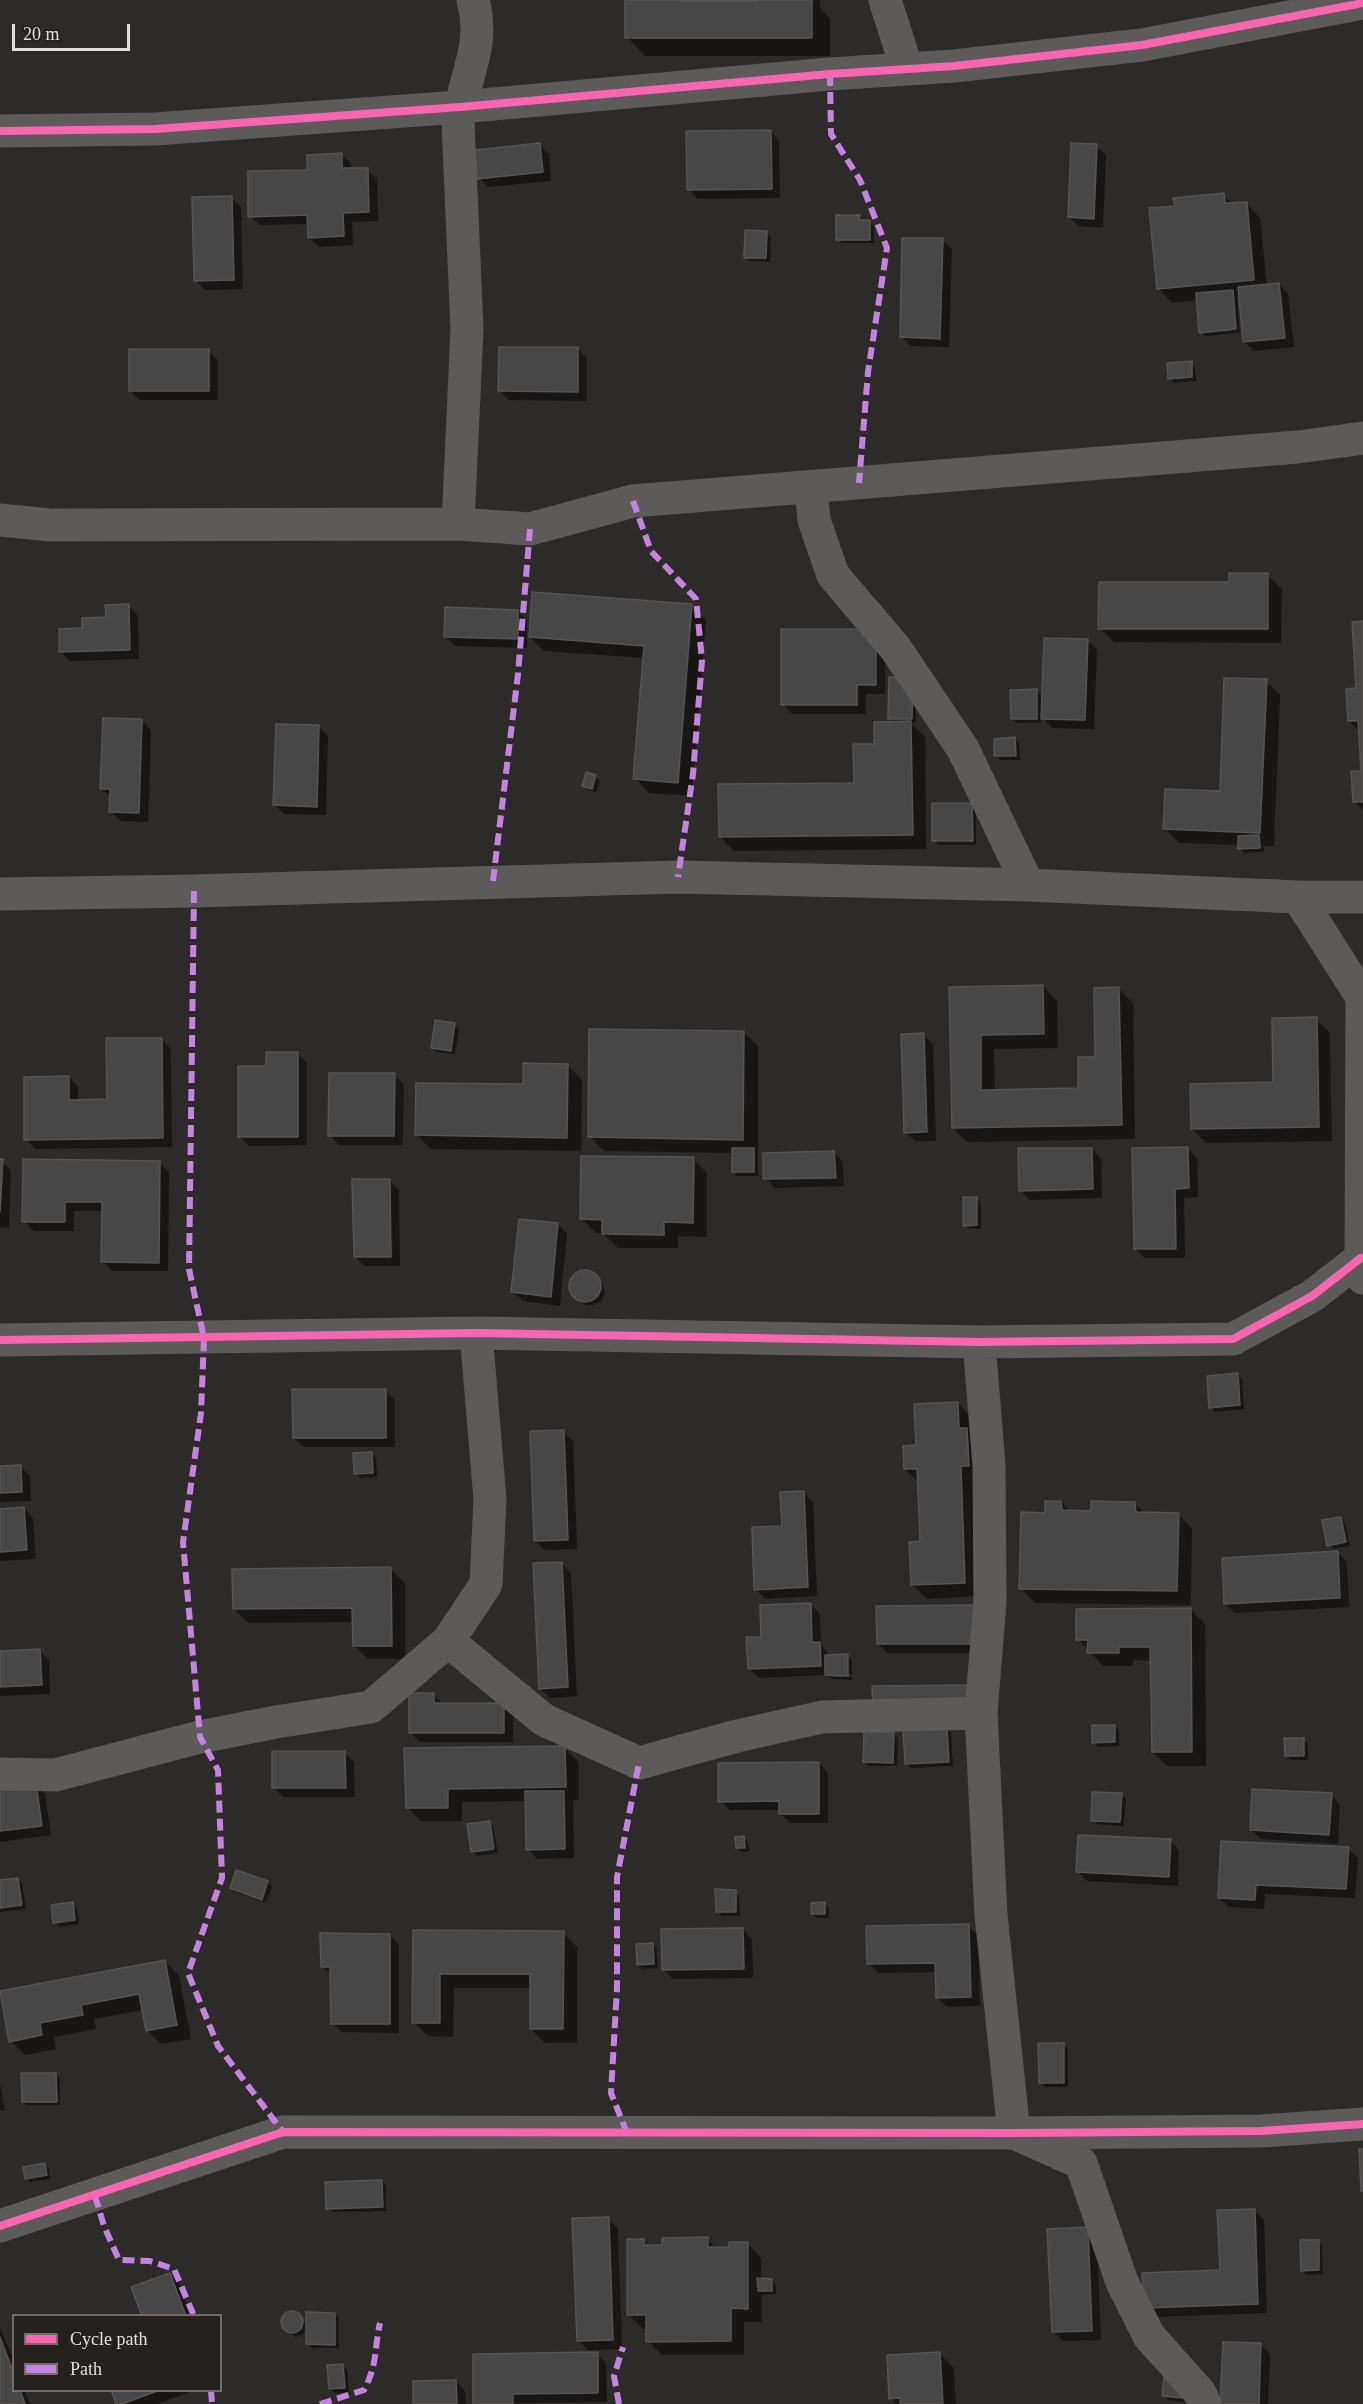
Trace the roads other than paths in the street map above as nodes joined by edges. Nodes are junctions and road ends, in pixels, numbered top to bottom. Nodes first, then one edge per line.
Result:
1 (473, 0) edge
2 (885, 0) edge
3 (1363, 3) edge
4 (907, 69) junction
5 (460, 107) junction
6 (0, 131) edge
7 (1363, 438) edge
8 (811, 487) junction
9 (0, 520) edge
10 (458, 524) junction
11 (1028, 885) junction
12 (0, 894) edge
13 (1298, 897) junction
14 (1363, 897) edge
15 (1363, 997) edge
16 (1362, 1268) edge
17 (476, 1333) junction
18 (0, 1340) edge
19 (979, 1342) junction
20 (448, 1641) junction
21 (981, 1713) junction
22 (0, 1774) edge
23 (1363, 2124) edge
24 (1014, 2133) junction
25 (0, 2226) edge
26 (1205, 2404) edge

1 - 5 street
2 - 4 street
3 - 4 street
4 - 5 street
5 - 6 street
5 - 10 street
7 - 8 street
8 - 10 street
8 - 11 street
9 - 10 street
11 - 12 street
11 - 13 street
13 - 14 street
13 - 15 street
15 - 16 street
16 - 19 street
17 - 18 street
17 - 19 street
17 - 20 street
19 - 21 street
20 - 21 street
20 - 22 street
21 - 24 street
23 - 24 street
24 - 25 street
24 - 26 street

